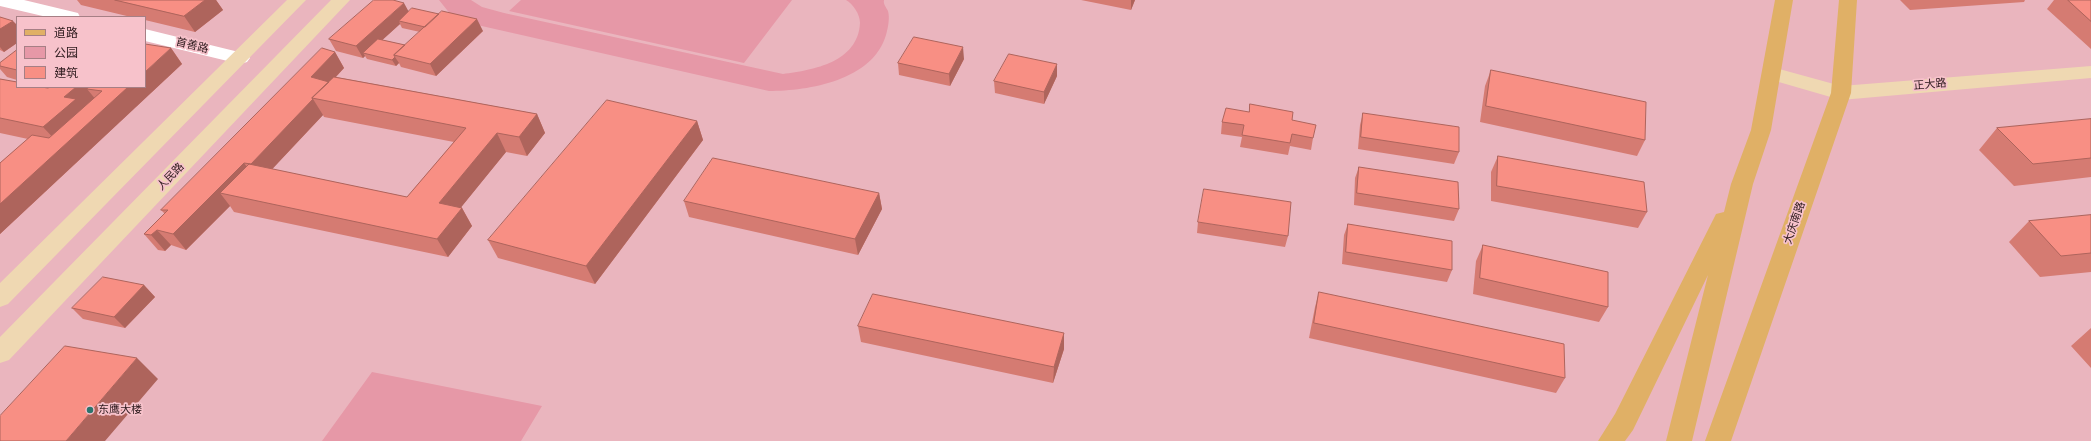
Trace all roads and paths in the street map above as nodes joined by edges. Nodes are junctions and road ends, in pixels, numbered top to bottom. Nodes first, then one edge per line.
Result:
1 (0, 0) edge
2 (297, 0) edge
3 (341, 0) edge
4 (1784, 0) edge
5 (1848, 0) edge
6 (67, 16) edge
7 (146, 35) edge
8 (240, 58) junction
9 (1772, 72) junction
10 (2091, 72) edge
11 (1841, 93) junction
12 (1742, 184) junction
13 (0, 298) edge
14 (0, 353) edge
15 (1618, 431) edge
16 (1679, 441) edge
17 (1718, 441) edge

1 - 6 street
2 - 8 main road
3 - 14 main road, 人民路
4 - 9 main road
5 - 11 main road, 大庆南路
7 - 8 street, 首善路
8 - 13 main road
9 - 11 main road, 正大路
9 - 12 main road
10 - 11 main road, 正大路
11 - 17 main road, 大庆南路
12 - 15 main road
12 - 16 main road

